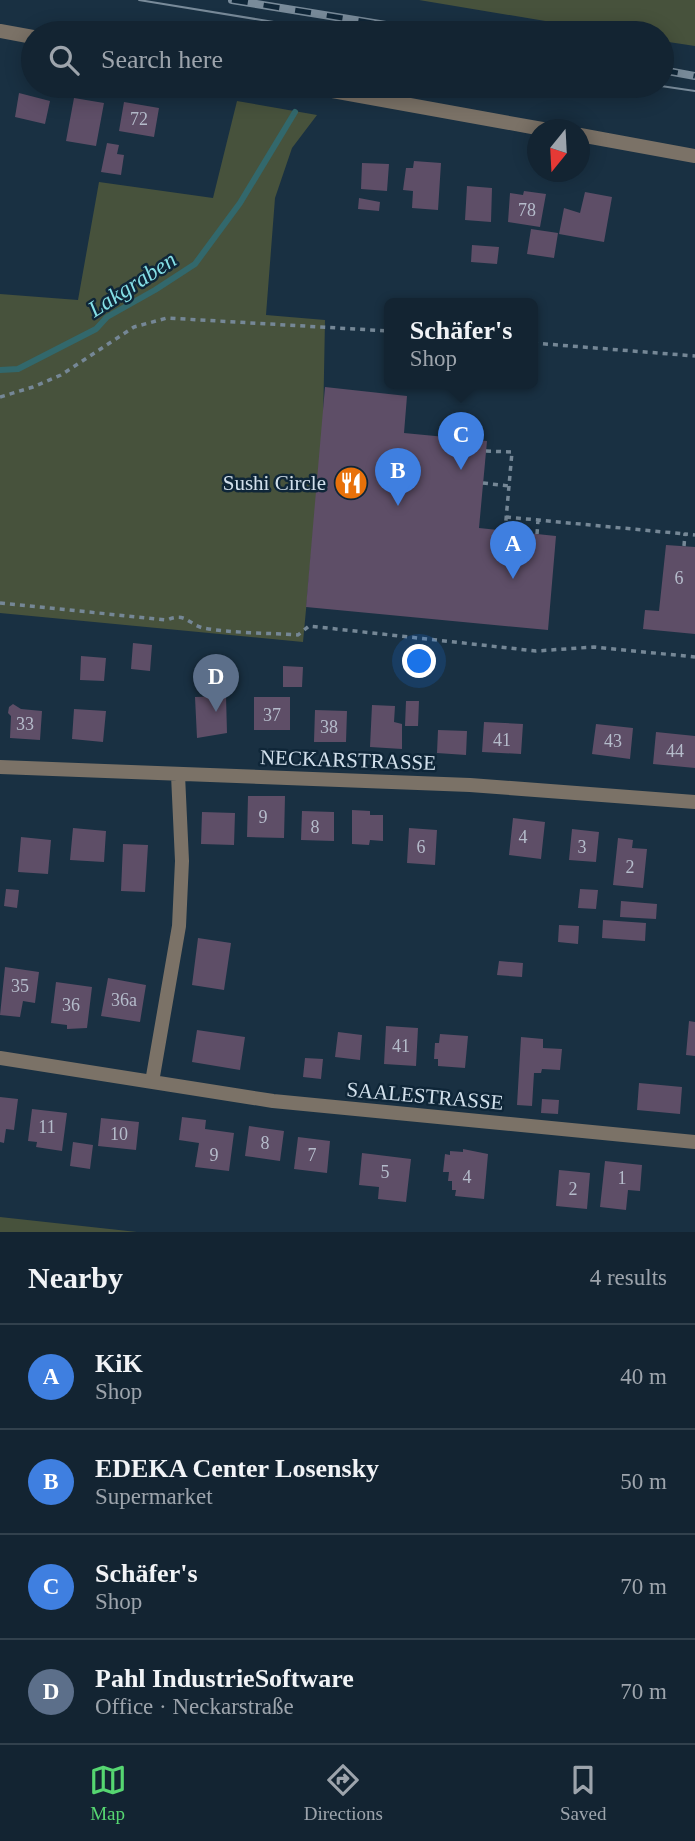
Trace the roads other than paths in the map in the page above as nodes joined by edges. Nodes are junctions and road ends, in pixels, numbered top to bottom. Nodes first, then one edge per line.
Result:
1 (0, 31) edge
2 (21, 35) edge
3 (371, 98) edge
4 (527, 126) edge
5 (590, 137) edge
6 (695, 156) edge
7 (0, 767) edge
8 (178, 775) junction
9 (695, 802) edge
10 (0, 1058) edge
11 (152, 1082) junction
12 (695, 1142) edge

1 - 2 street
3 - 4 street
5 - 6 street
7 - 8 street, NECKARSTRASSE
8 - 9 street, NECKARSTRASSE
8 - 11 street
10 - 11 street, SAALESTRASSE
11 - 12 street, SAALESTRASSE

